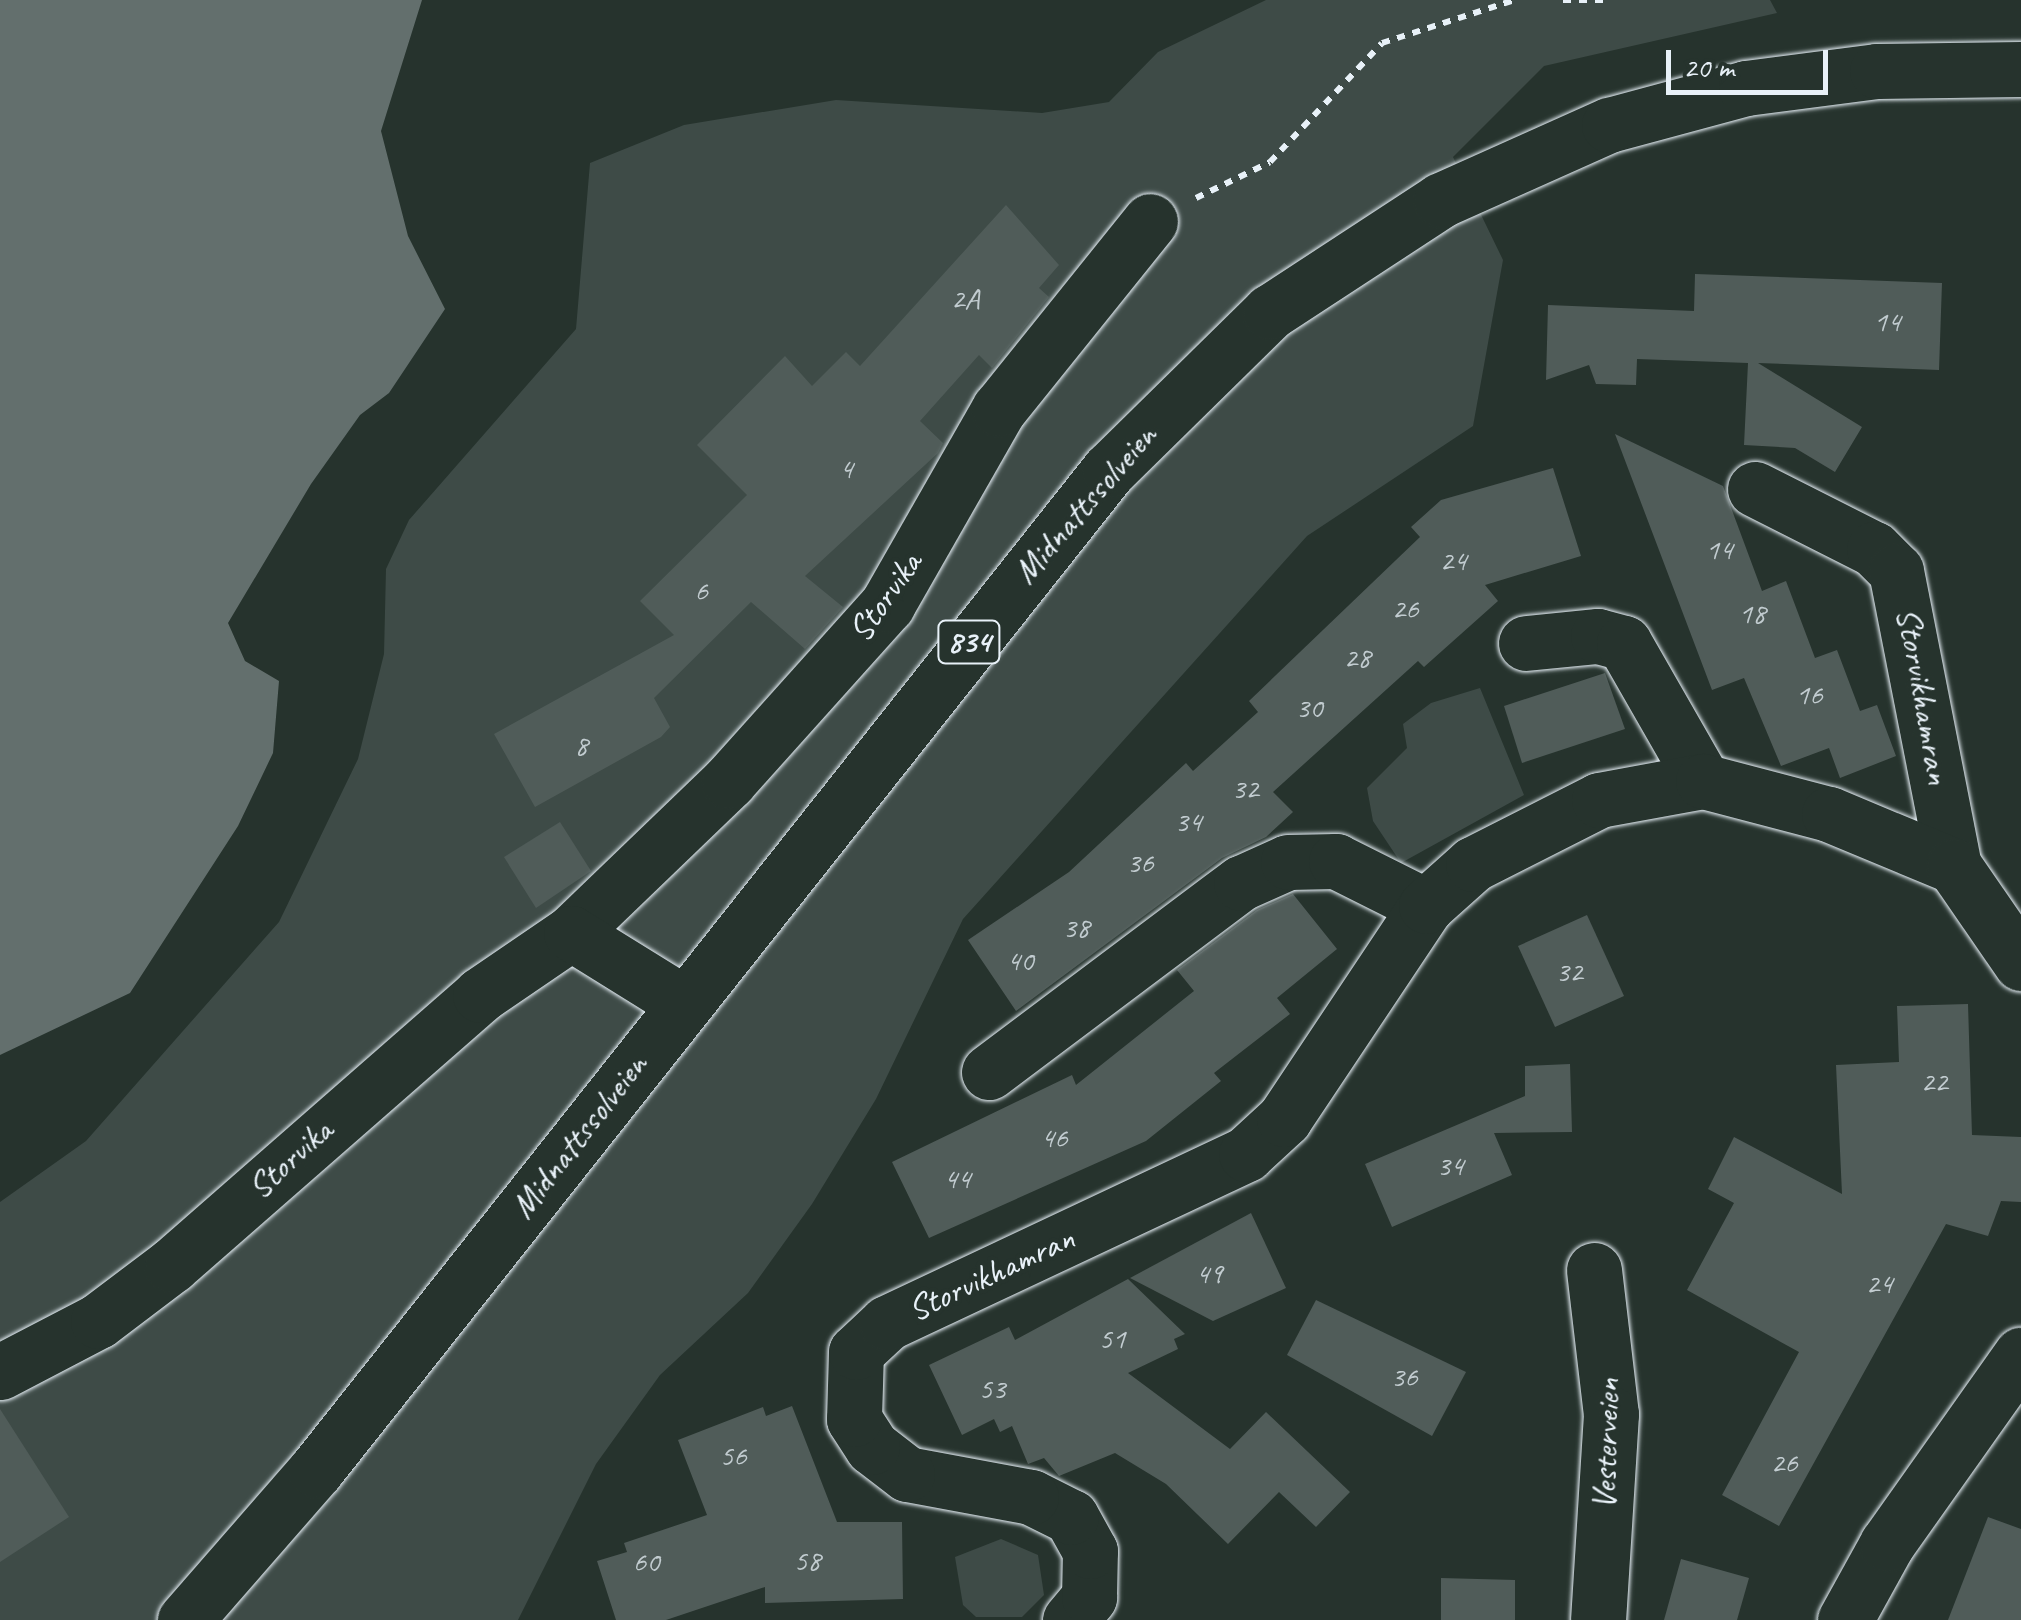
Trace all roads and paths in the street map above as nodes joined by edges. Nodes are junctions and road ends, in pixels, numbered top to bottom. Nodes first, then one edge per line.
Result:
1 (1514, 0) edge
2 (1562, 0) edge
3 (1604, 0) edge
4 (2021, 69) edge
5 (1150, 221) joint
6 (1755, 489) dead end
7 (1526, 643) dead end
8 (1704, 780) junction
9 (1954, 866) junction
10 (1426, 906) junction
11 (571, 933) junction
12 (2021, 963) edge
13 (684, 1003) junction
14 (989, 1072) dead end
15 (1594, 1270) dead end
16 (2021, 1354) edge
17 (0, 1372) edge
18 (185, 1620) edge
19 (1070, 1620) edge
20 (1598, 1620) edge
21 (1845, 1620) edge

1 - 5 path
2 - 3 path
4 - 13 street, Midnattssolveien / 834
5 - 11 street, Storvika
6 - 9 street, Storvikhamran
7 - 8 street
8 - 9 street, Storvikhamran
8 - 10 street, Storvikhamran
9 - 12 street, Storvikhamran
10 - 14 street
10 - 19 street, Storvikhamran
11 - 13 street
11 - 17 street, Storvika
13 - 18 street, Midnattssolveien / 834
15 - 20 street, Vesterveien
16 - 21 street

